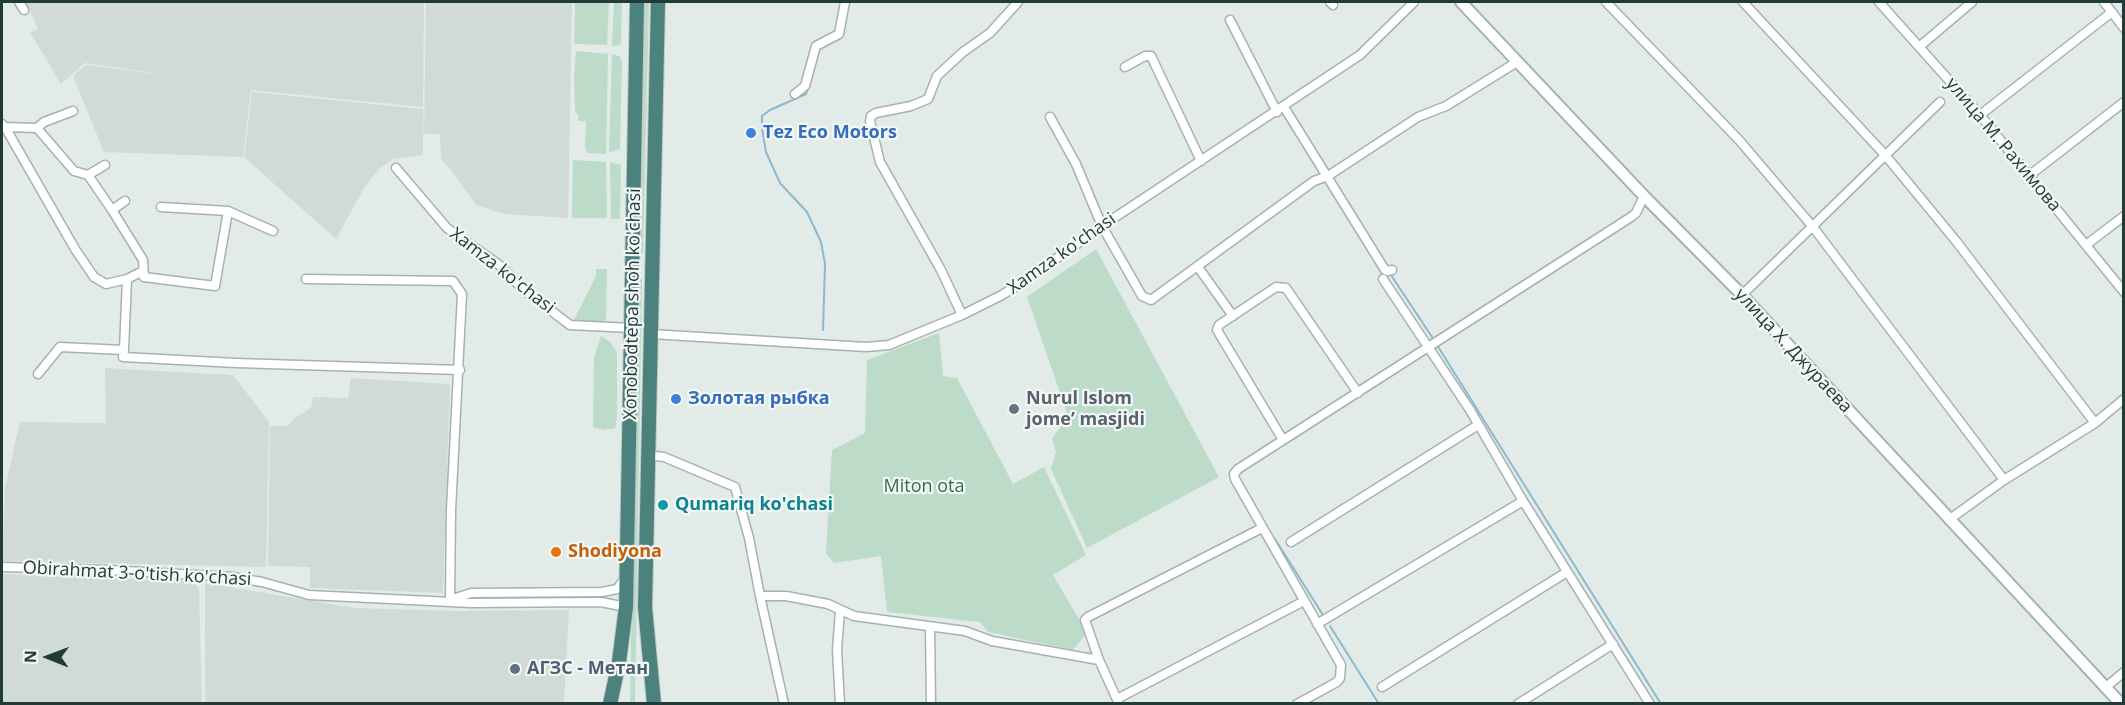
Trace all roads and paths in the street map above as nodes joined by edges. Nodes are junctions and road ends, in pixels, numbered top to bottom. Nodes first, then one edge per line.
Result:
1 (637, 2) edge
2 (658, 2) edge
3 (845, 2) edge
4 (1018, 2) edge
5 (1414, 2) edge
6 (1461, 2) edge
7 (1606, 2) edge
8 (1743, 2) edge
9 (1879, 2) edge
10 (1972, 2) edge
11 (2104, 2) edge
12 (2112, 12) junction
13 (1230, 20) dead end
14 (2124, 28) edge
15 (1919, 47) junction
16 (1517, 62) junction
17 (1125, 67) dead end
18 (795, 94) dead end
19 (1940, 102) dead end
20 (2124, 102) edge
21 (1280, 109) junction
22 (73, 111) dead end
23 (1980, 115) junction
24 (1050, 117) dead end
25 (3, 125) edge
26 (37, 128) junction
27 (1886, 156) junction
28 (1201, 160) junction
29 (105, 165) dead end
30 (396, 168) dead end
31 (88, 175) junction
32 (1328, 176) junction
33 (2031, 176) junction
34 (1644, 196) junction
35 (125, 201) dead end
36 (161, 207) dead end
37 (112, 210) junction
38 (228, 211) junction
39 (2124, 216) edge
40 (1102, 226) junction
41 (1813, 227) junction
42 (273, 231) dead end
43 (2086, 245) junction
44 (1198, 267) junction
45 (1392, 270) dead end
46 (632, 272) junction
47 (652, 273) junction
48 (144, 277) junction
49 (127, 279) junction
50 (306, 279) dead end
51 (1383, 279) dead end
52 (2124, 292) edge
53 (1742, 295) junction
54 (962, 315) junction
55 (1233, 316) junction
56 (631, 328) junction
57 (651, 334) junction
58 (1428, 348) junction
59 (124, 351) junction
60 (460, 370) junction
61 (38, 374) dead end
62 (1358, 393) junction
63 (2124, 399) edge
64 (2095, 423) junction
65 (1478, 425) junction
66 (1283, 440) junction
67 (648, 455) junction
68 (2004, 480) junction
69 (1523, 501) junction
70 (1950, 519) junction
71 (1262, 528) junction
72 (1291, 542) dead end
73 (2, 567) edge
74 (1567, 572) junction
75 (627, 574) junction
76 (760, 596) junction
77 (450, 601) junction
78 (1304, 601) junction
79 (626, 607) junction
80 (840, 611) junction
81 (1317, 624) junction
82 (930, 627) junction
83 (1613, 644) junction
84 (1098, 660) junction
85 (2124, 672) edge
86 (1382, 687) dead end
87 (2106, 687) junction
88 (1118, 701) edge
89 (610, 704) edge
90 (654, 704) edge
91 (784, 704) edge
92 (840, 704) edge
93 (931, 704) edge
94 (1297, 704) edge
95 (1518, 704) edge
96 (1650, 704) edge
97 (2121, 704) edge

1 - 46 highway, Xonobodtepa shoh ko'chasi
2 - 47 highway, Xonobodtepa shoh ko'chasi
3 - 18 street
4 - 54 street
5 - 21 street, Xamza ko'chasi
6 - 16 street, улица Х. Джураева
7 - 41 street
8 - 27 street
9 - 15 street, улица М. Рахимова
10 - 15 street
11 - 12 street
12 - 14 street
12 - 23 street
13 - 21 street
15 - 23 street, улица М. Рахимова
16 - 32 street
16 - 34 street, улица Х. Джураева
17 - 28 street
19 - 27 street
20 - 33 street
21 - 28 street, Xamza ko'chasi
21 - 32 street
22 - 26 street
23 - 33 street, улица М. Рахимова
24 - 40 street
25 - 26 street
25 - 49 street
26 - 31 street
27 - 41 street
27 - 64 street
28 - 40 street, Xamza ko'chasi
29 - 31 street
30 - 56 street, Xamza ko'chasi
31 - 37 street
32 - 44 street
32 - 45 street
33 - 43 street, улица М. Рахимова
34 - 53 street, улица Х. Джураева
34 - 58 street
35 - 37 street
36 - 38 street
37 - 48 street
38 - 42 street
38 - 48 street
39 - 43 street
40 - 44 street
40 - 54 street, Xamza ko'chasi
41 - 53 street
41 - 68 street
43 - 52 street, улица М. Рахимова
44 - 55 street
46 - 47 highway
46 - 56 highway, Xonobodtepa shoh ko'chasi
47 - 57 highway, Xonobodtepa shoh ko'chasi
48 - 49 street
49 - 59 street
50 - 60 street
51 - 58 street
53 - 70 street, улица Х. Джураева
54 - 57 street, Xamza ko'chasi
55 - 62 street
55 - 66 street
56 - 75 highway, Xonobodtepa shoh ko'chasi
57 - 67 highway, Xonobodtepa shoh ko'chasi
58 - 62 street
58 - 65 street
59 - 60 street
59 - 61 street
60 - 77 street
62 - 66 street
63 - 64 street
64 - 68 street
65 - 69 street
65 - 72 street
66 - 71 street
67 - 76 street
67 - 90 highway, Xonobodtepa shoh ko'chasi
68 - 70 street
69 - 74 street
69 - 81 street
70 - 87 street, улица Х. Джураева
71 - 78 street
71 - 84 street
73 - 77 street, Obirahmat 3-o'tish ko'chasi
74 - 83 street
74 - 86 street
75 - 77 street, Obirahmat 3-o'tish ko'chasi
75 - 79 highway, Xonobodtepa shoh ko'chasi
76 - 80 street
76 - 91 street
77 - 79 street, Obirahmat 3-o'tish ko'chasi
78 - 81 street
78 - 88 street
79 - 89 highway, Xonobodtepa shoh ko'chasi
80 - 82 street
80 - 92 street
81 - 94 street
82 - 84 street
82 - 93 street
83 - 95 street
83 - 96 street
84 - 88 street
85 - 87 street
87 - 97 street, улица Х. Джураева

